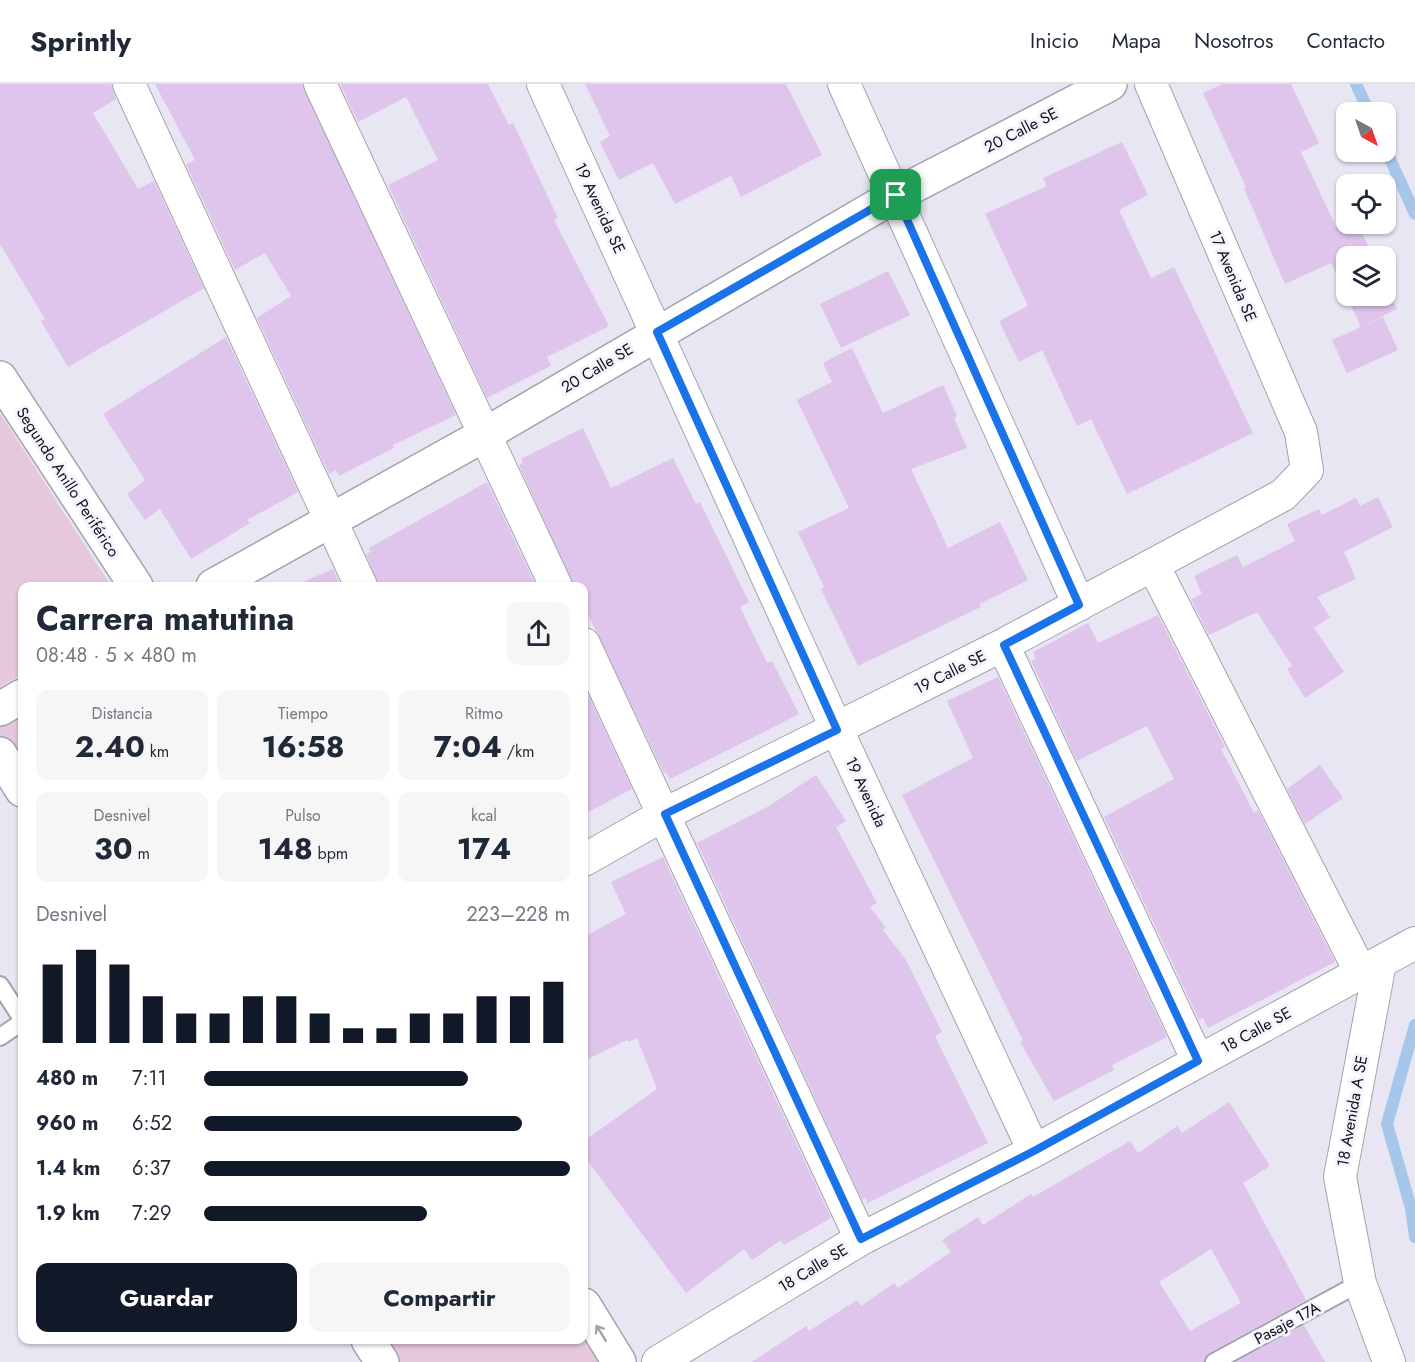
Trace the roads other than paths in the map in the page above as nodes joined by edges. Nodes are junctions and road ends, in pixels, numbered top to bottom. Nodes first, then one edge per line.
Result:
1 (129, 84) edge
2 (320, 84) edge
3 (543, 84) edge
4 (844, 84) edge
5 (1110, 84) edge
6 (1151, 84) edge
7 (896, 195) junction
8 (657, 332) junction
9 (0, 378) edge
10 (484, 435) junction
11 (1307, 470) joint
12 (329, 520) junction
13 (1153, 565) junction
14 (133, 582) edge
15 (220, 582) edge
16 (359, 582) edge
17 (554, 582) edge
18 (1079, 605) junction
19 (1004, 645) junction
20 (588, 652) edge
21 (18, 698) edge
22 (0, 709) edge
23 (837, 730) junction
24 (0, 754) edge
25 (18, 783) edge
26 (665, 814) junction
27 (588, 858) edge
28 (1412, 945) edge
29 (1371, 968) junction
30 (0, 985) edge
31 (18, 1014) edge
32 (18, 1024) edge
33 (0, 1037) edge
34 (1198, 1061) junction
35 (1034, 1151) junction
36 (861, 1239) junction
37 (1360, 1283) junction
38 (588, 1312) edge
39 (371, 1344) edge
40 (382, 1362) edge
41 (619, 1362) edge
42 (658, 1362) edge
43 (1214, 1362) edge
44 (1389, 1362) edge

1 - 12 street
2 - 10 street
3 - 8 street, 19 Avenida SE
4 - 7 street
5 - 7 street, 20 Calle SE
6 - 11 street, 17 Avenida SE
7 - 8 street, 20 Calle SE
7 - 18 street
8 - 10 street, 20 Calle SE
8 - 23 street, 19 Avenida
9 - 14 street, Segundo Anillo Periférico
10 - 12 street, 20 Calle SE
10 - 17 street
11 - 13 street, 19 Calle SE
12 - 15 street, 20 Calle SE
12 - 16 street
13 - 18 street, 19 Calle SE
13 - 29 street
18 - 19 street, 19 Calle SE
19 - 23 street, 19 Calle SE
19 - 34 street
20 - 26 street
21 - 22 street
23 - 26 street, 19 Calle SE
23 - 35 street, 19 Avenida
24 - 25 street
26 - 27 street, 19 Calle SE
26 - 36 street
28 - 29 street, 18 Calle SE
29 - 34 street, 18 Calle SE
29 - 37 street, 18 Avenida A SE
30 - 31 lane
32 - 33 lane
34 - 35 street, 18 Calle SE
35 - 36 street, 18 Calle SE
36 - 42 street, 18 Calle SE
37 - 43 lane, Pasaje 17A
37 - 44 street, 18 Avenida A SE
41 -> 38 street
39 - 40 street

